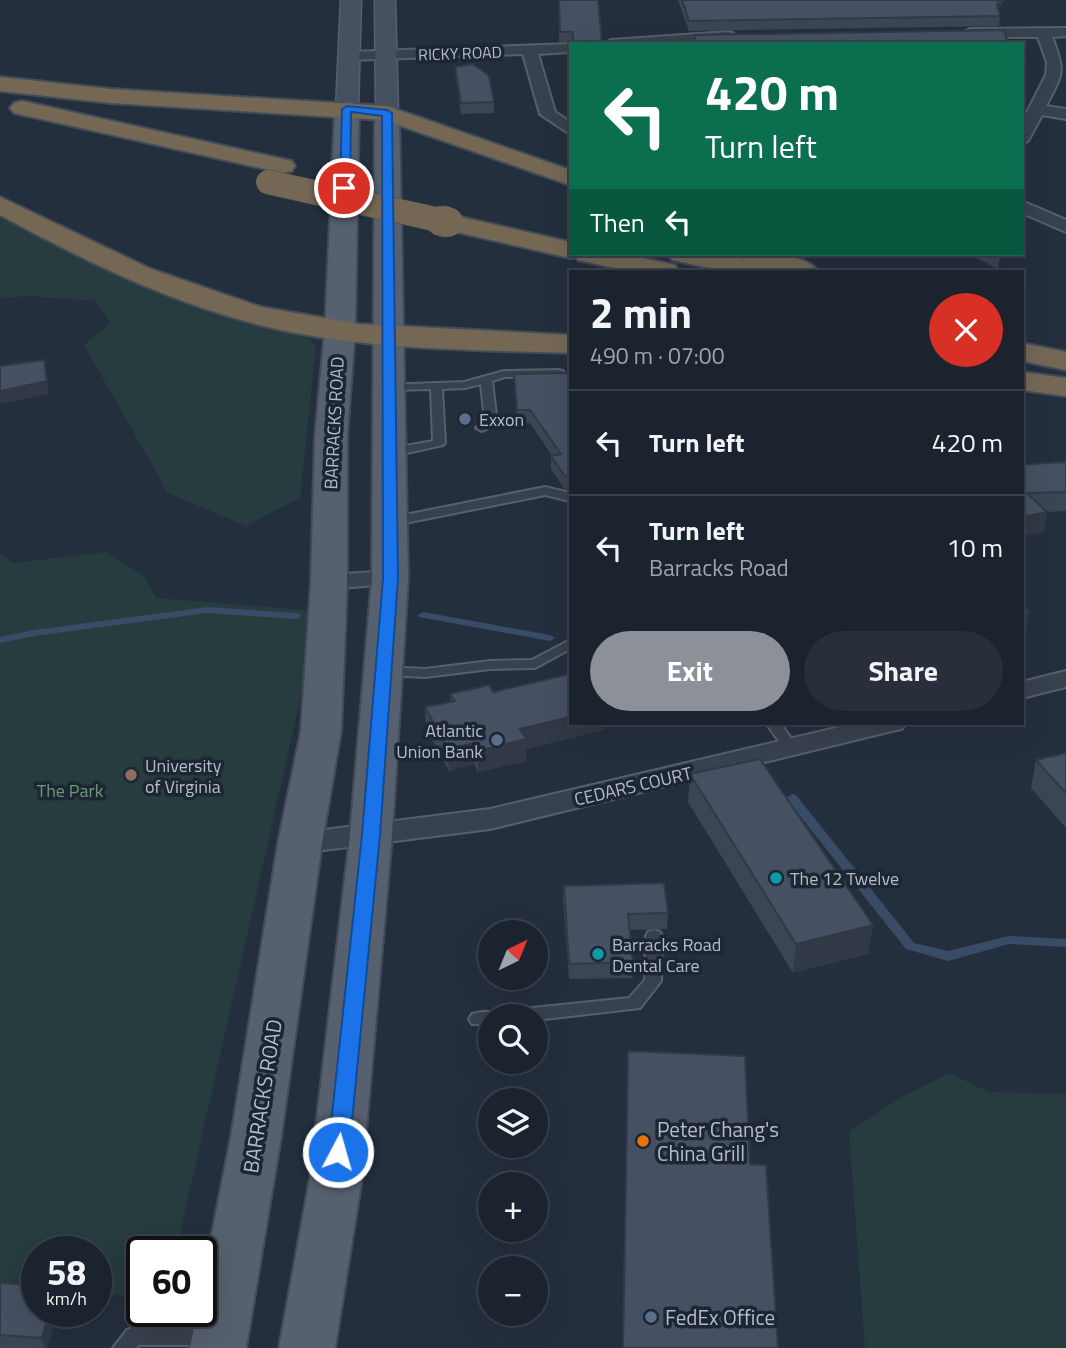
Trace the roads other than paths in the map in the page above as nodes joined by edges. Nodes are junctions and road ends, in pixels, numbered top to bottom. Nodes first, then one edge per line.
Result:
1 (351, 0) edge
2 (385, 0) edge
3 (1066, 32) edge
4 (949, 33) edge
5 (1043, 33) junction
6 (737, 36) edge
7 (642, 42) edge
8 (569, 48) edge
9 (530, 51) junction
10 (386, 55) junction
11 (349, 57) junction
12 (0, 84) edge
13 (0, 103) edge
14 (347, 109) junction
15 (1037, 109) junction
16 (387, 113) junction
17 (1066, 114) edge
18 (0, 121) edge
19 (569, 128) edge
20 (1024, 134) edge
21 (275, 174) junction
22 (569, 178) edge
23 (0, 205) edge
24 (1024, 207) edge
25 (454, 213) junction
26 (1066, 227) edge
27 (569, 229) edge
28 (569, 250) edge
29 (597, 256) edge
30 (691, 256) edge
31 (760, 256) edge
32 (660, 270) edge
33 (757, 270) edge
34 (801, 270) edge
35 (340, 330) junction
36 (388, 335) junction
37 (1025, 335) edge
38 (1066, 338) edge
39 (569, 344) edge
40 (1066, 361) edge
41 (559, 373) edge
42 (486, 379) junction
43 (1024, 381) edge
44 (436, 386) junction
45 (388, 387) junction
46 (1066, 387) edge
47 (451, 414) dead end
48 (438, 419) junction
49 (482, 428) dead end
50 (452, 439) dead end
51 (439, 443) junction
52 (389, 453) junction
53 (569, 497) edge
54 (390, 522) junction
55 (390, 578) junction
56 (329, 582) junction
57 (569, 645) edge
58 (383, 671) junction
59 (1066, 679) edge
60 (1024, 690) edge
61 (774, 725) edge
62 (884, 725) edge
63 (791, 748) junction
64 (371, 835) junction
65 (300, 843) junction
66 (654, 936) dead end
67 (548, 1013) edge
68 (219, 1342) edge
69 (122, 1348) edge
70 (307, 1348) edge

1 - 11 main road, BARRACKS ROAD
2 - 10 main road
3 - 5 street
4 - 5 street
5 - 15 street
6 - 7 street
8 - 9 street, RICKY ROAD
9 - 10 street, RICKY ROAD
9 - 19 street
10 - 11 street, RICKY ROAD
10 - 16 main road
11 - 14 main road, BARRACKS ROAD
12 - 14 highway
13 - 21 highway
14 - 16 highway
14 - 35 main road, BARRACKS ROAD
15 - 17 street
15 - 20 street
16 - 22 highway
16 - 36 main road
18 - 21 highway
21 - 25 highway, bridge
23 - 35 highway
24 - 26 street
25 - 27 highway
25 - 28 highway
29 - 32 highway
30 - 33 highway
31 - 34 highway
35 - 36 highway
35 - 56 main road, BARRACKS ROAD
36 - 39 highway
36 - 45 main road
37 - 38 highway
37 - 40 highway
41 - 42 lane
42 - 44 lane
42 - 49 lane
43 - 46 highway
44 - 45 lane
44 - 48 lane
45 - 52 main road
47 - 48 lane
48 - 51 lane
50 - 51 lane
51 - 52 lane
52 - 54 main road
53 - 54 lane
54 - 55 main road
55 - 56 street
55 - 58 main road
56 - 65 main road, BARRACKS ROAD
57 - 58 lane
58 - 64 main road
59 - 60 street
61 - 63 lane
62 - 63 street, CEDARS COURT
63 - 64 street, CEDARS COURT
64 - 65 street
64 - 70 main road
65 - 68 main road, BARRACKS ROAD
66 - 67 lane
68 - 69 lane

